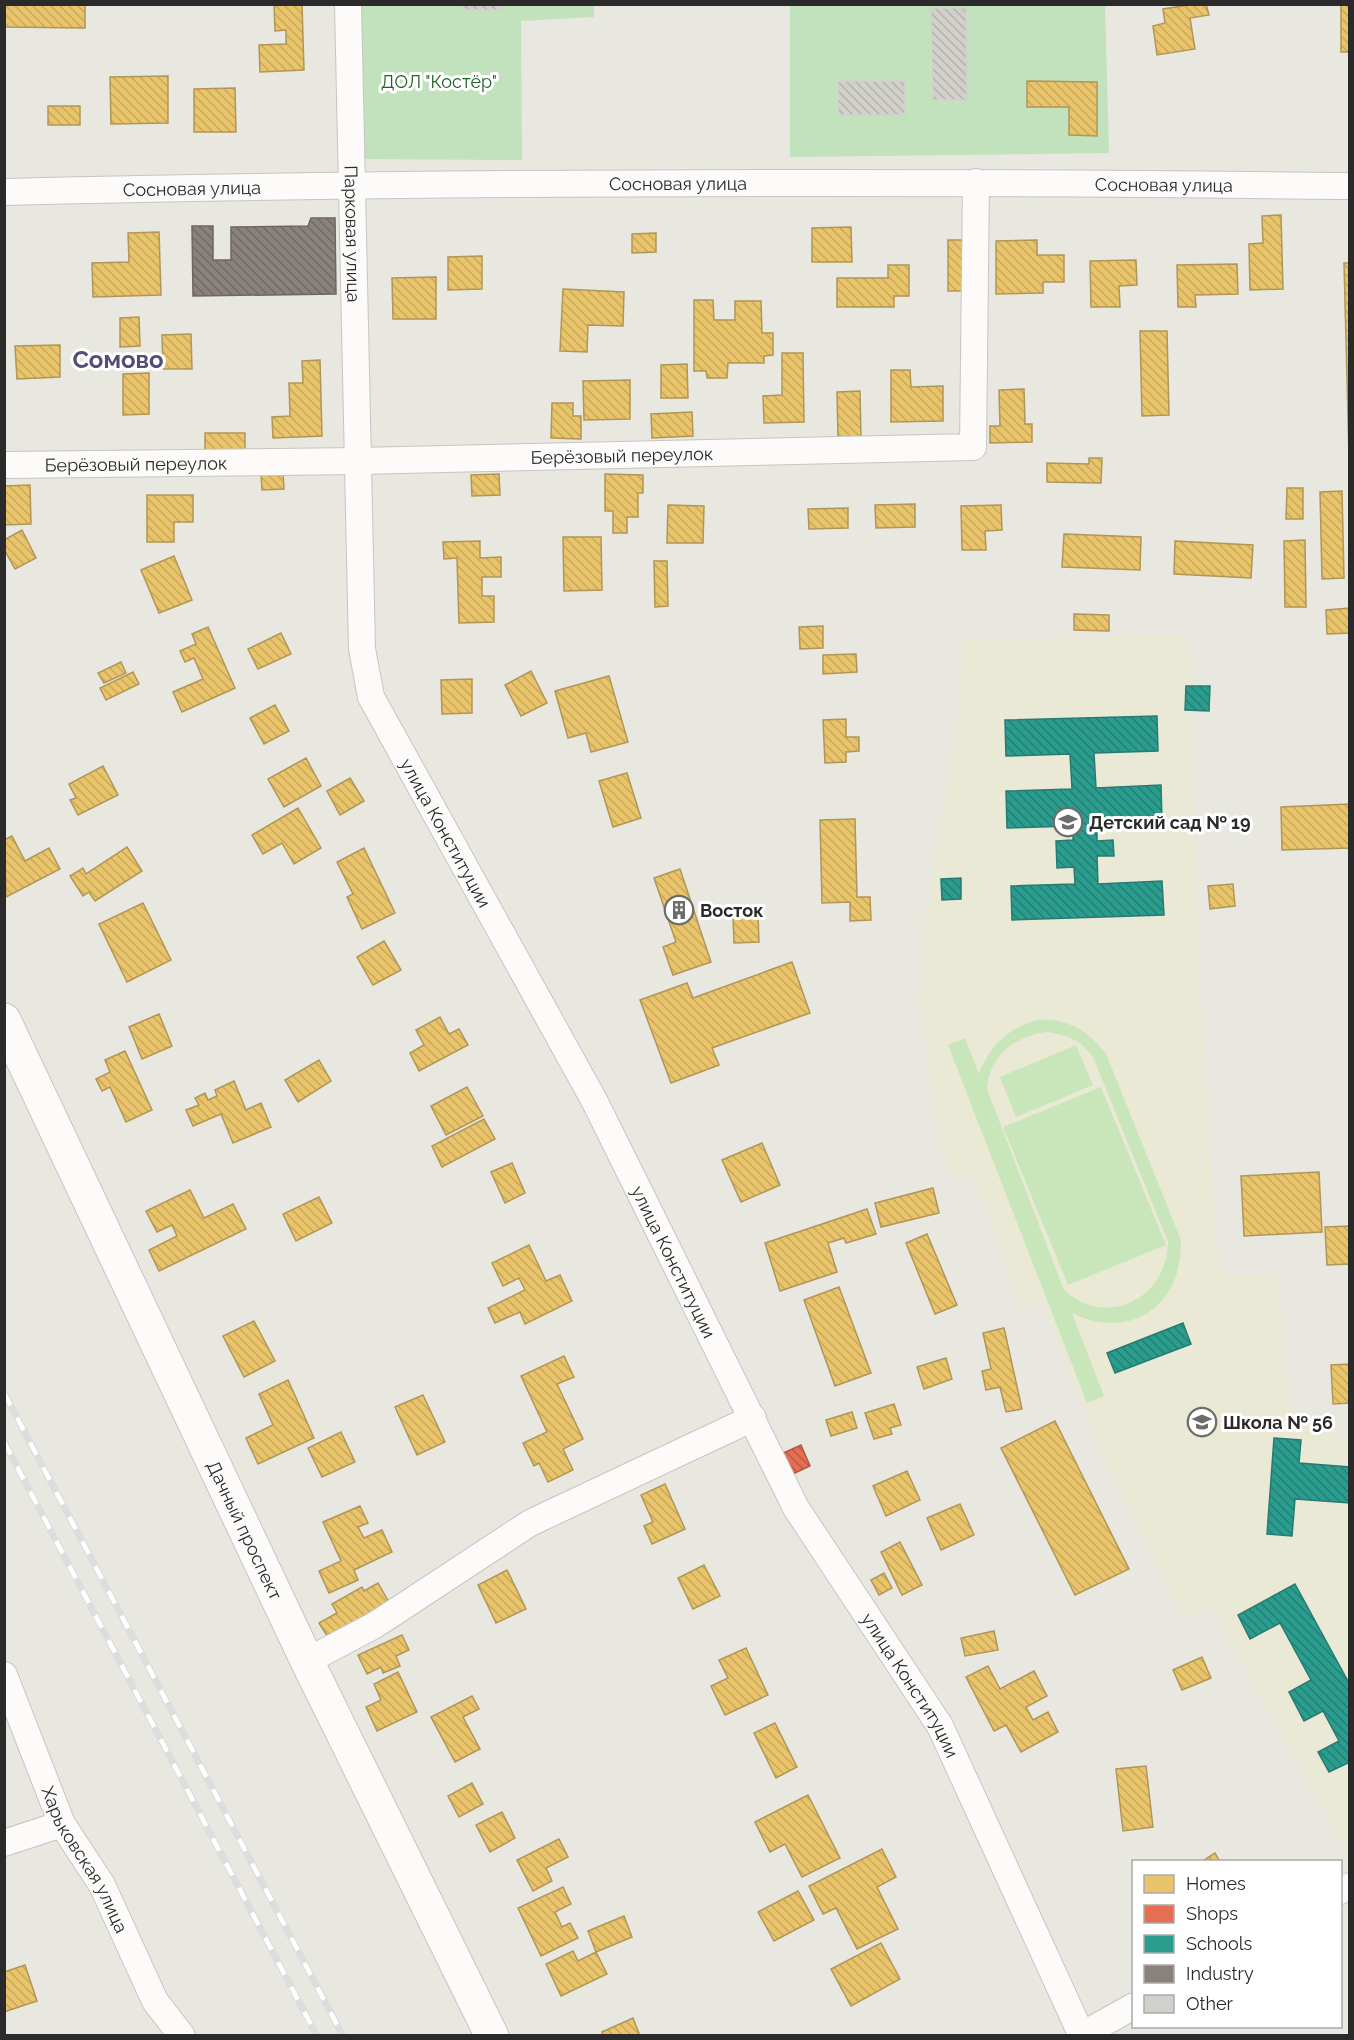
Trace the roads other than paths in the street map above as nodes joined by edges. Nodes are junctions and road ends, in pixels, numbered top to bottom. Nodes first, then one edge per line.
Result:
1 (348, 4) edge
2 (976, 182) junction
3 (354, 183) junction
4 (1350, 186) edge
5 (4, 192) edge
6 (359, 461) junction
7 (4, 465) edge
8 (4, 1020) edge
9 (753, 1418) junction
10 (307, 1661) junction
11 (4, 1675) edge
12 (62, 1824) junction
13 (4, 1843) edge
14 (1132, 2007) edge
15 (1082, 2035) edge
16 (182, 2036) edge
17 (492, 2036) edge

1 - 3 street, Парковая улица
2 - 3 street, Сосновая улица
2 - 4 street, Сосновая улица
2 - 6 street, Берёзовый переулок
3 - 5 street, Сосновая улица
3 - 6 street, Парковая улица
6 - 7 street, Берёзовый переулок
6 - 9 street, улица Конституции
8 - 10 street, Дачный проспект
9 - 10 street
9 - 15 street, улица Конституции
10 - 17 street, Дачный проспект
11 - 12 street, Харьковская улица
12 - 13 street
12 - 16 street, Харьковская улица
14 - 15 street

